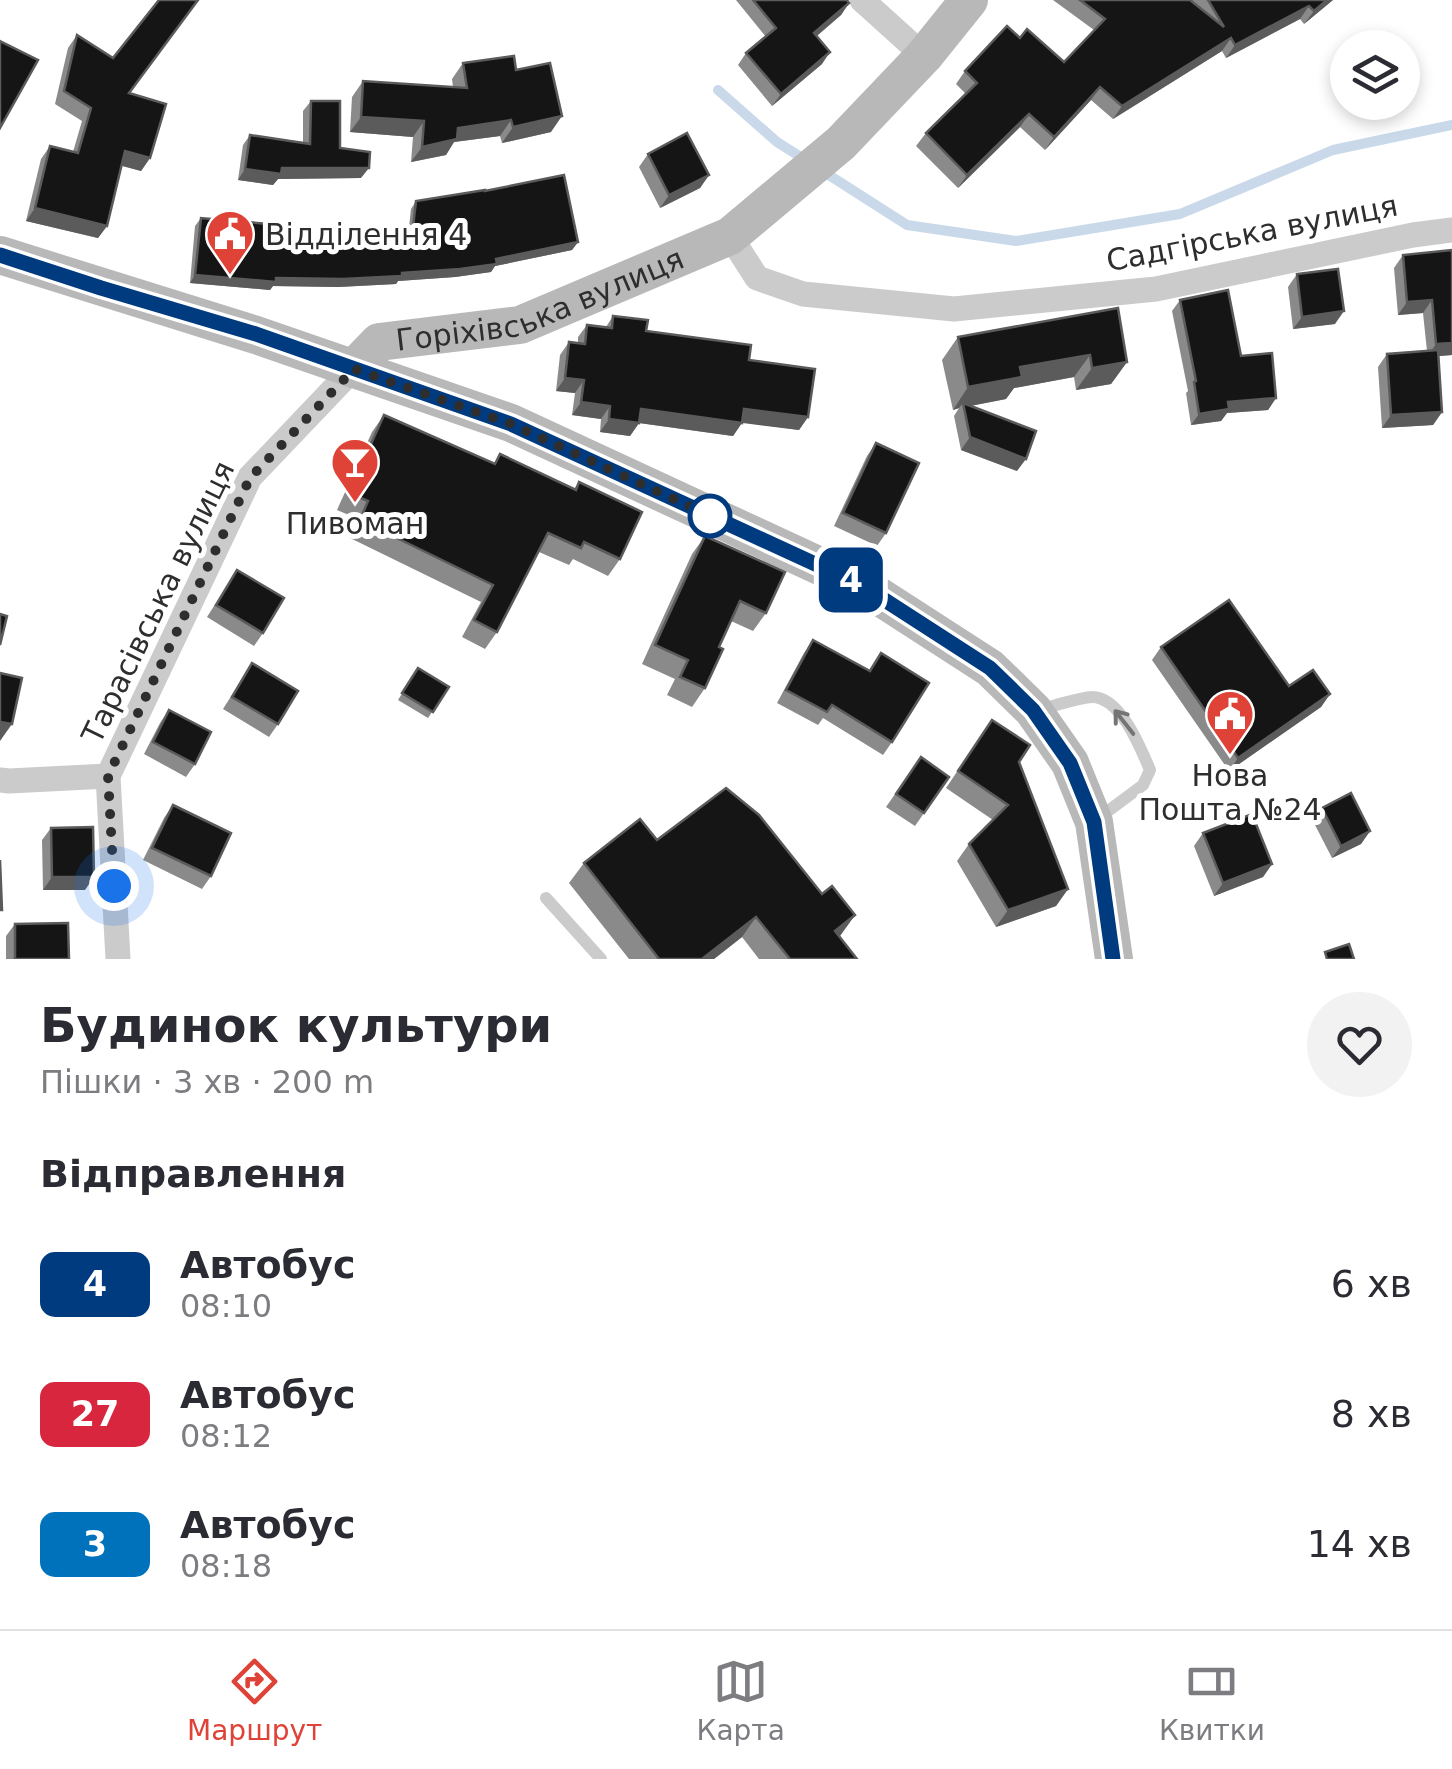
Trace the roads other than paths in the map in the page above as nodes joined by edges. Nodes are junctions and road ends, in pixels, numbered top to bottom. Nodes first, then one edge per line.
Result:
1 (862, 0) edge
2 (970, 0) edge
3 (924, 56) junction
4 (1452, 230) edge
5 (730, 236) junction
6 (0, 255) edge
7 (354, 369) junction
8 (1033, 710) junction
9 (108, 776) junction
10 (0, 780) edge
11 (1094, 822) junction
12 (546, 898) dead end
13 (118, 959) edge
14 (602, 959) edge
15 (1114, 959) edge

1 - 3 street
2 - 3 street, Горіхівська вулиця
3 - 5 street, Горіхівська вулиця
4 - 5 street, Садгірська вулиця
5 - 7 street, Горіхівська вулиця
6 - 7 street, Горіхівська вулиця
7 - 8 street, Горіхівська вулиця
7 - 9 street, Тарасівська вулиця
8 - 11 street, Горіхівська вулиця
11 -> 8 lane
9 - 10 street
9 - 13 street, Тарасівська вулиця
11 - 15 street, Горіхівська вулиця
12 - 14 lane

